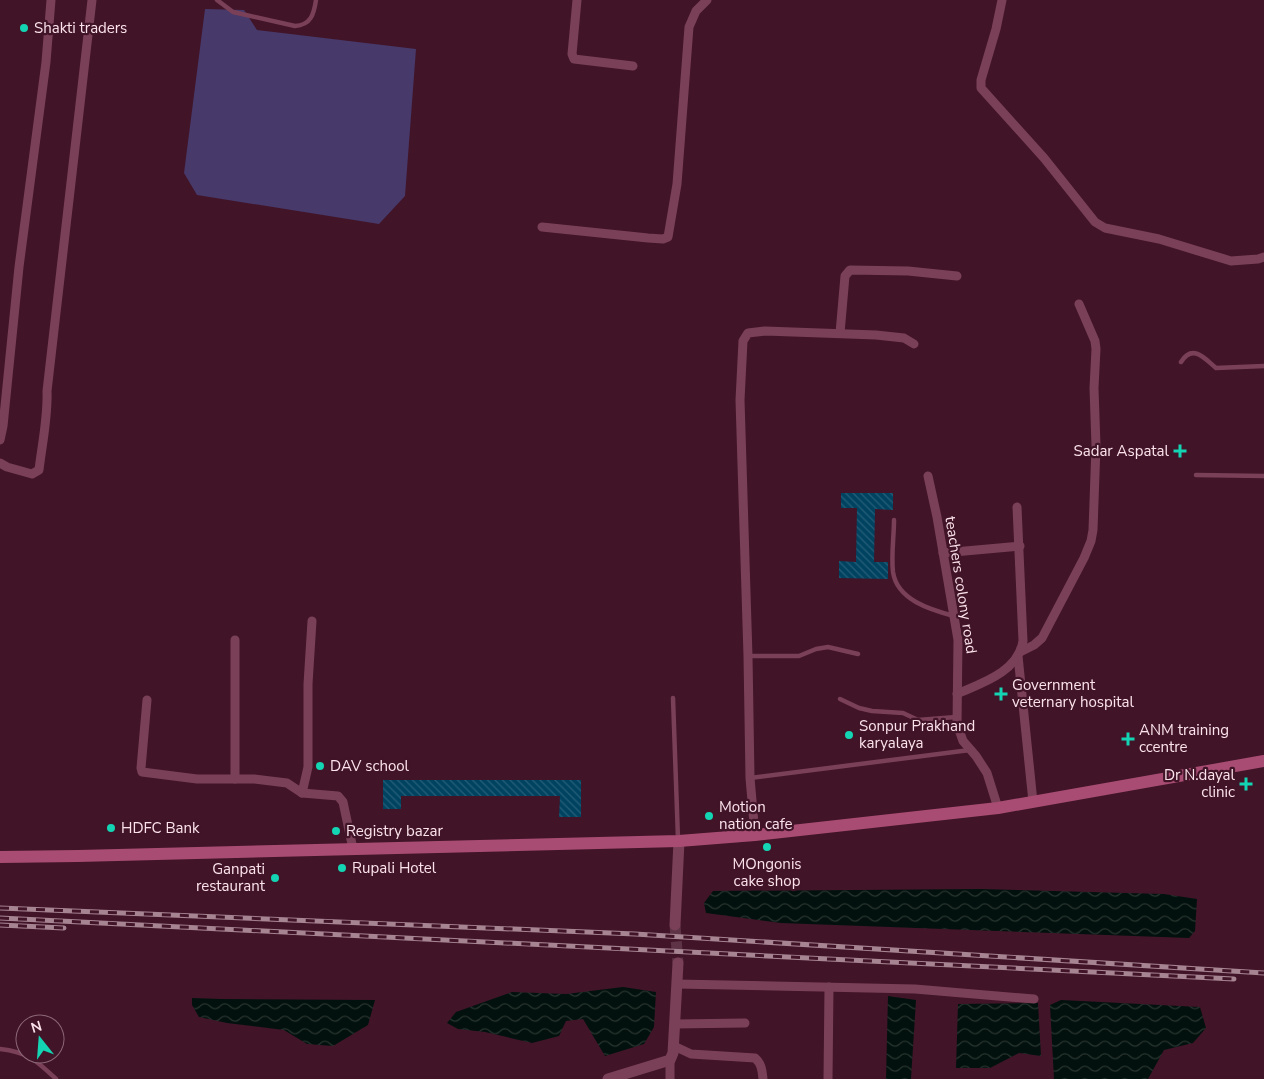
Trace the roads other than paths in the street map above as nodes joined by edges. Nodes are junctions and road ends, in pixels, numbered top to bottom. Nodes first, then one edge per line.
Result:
1 (51, 0) edge
2 (92, 0) edge
3 (217, 0) edge
4 (316, 0) edge
5 (577, 0) edge
6 (707, 0) edge
7 (1002, 0) edge
8 (633, 66) dead end
9 (542, 227) dead end
10 (1264, 257) edge
11 (957, 276) dead end
12 (1079, 304) dead end
13 (840, 334) junction
14 (914, 344) dead end
15 (1181, 362) dead end
16 (1264, 366) edge
17 (0, 440) edge
18 (0, 463) edge
19 (1196, 475) dead end
20 (928, 476) dead end
21 (1264, 476) edge
22 (1017, 507) dead end
23 (894, 520) dead end
24 (1020, 546) junction
25 (943, 553) junction
26 (954, 616) junction
27 (312, 621) dead end
28 (235, 640) dead end
29 (858, 654) dead end
30 (1019, 654) junction
31 (748, 656) junction
32 (957, 694) junction
33 (674, 698) dead end
34 (840, 699) dead end
35 (147, 700) dead end
36 (956, 717) junction
37 (971, 750) junction
38 (1264, 761) edge
39 (750, 778) junction
40 (235, 779) junction
41 (302, 793) junction
42 (1033, 802) junction
43 (998, 808) junction
44 (755, 835) junction
45 (678, 841) junction
46 (352, 849) junction
47 (0, 857) edge
48 (675, 925) tunnel mouth
49 (678, 962) tunnel mouth
50 (677, 984) junction
51 (829, 986) junction
52 (1034, 999) dead end
53 (675, 1024) junction
54 (745, 1024) dead end
55 (674, 1046) junction
56 (0, 1050) edge
57 (670, 1060) junction
58 (56, 1079) edge
59 (608, 1079) edge
60 (670, 1079) edge
61 (763, 1079) edge
62 (828, 1079) edge

1 - 17 street
2 - 18 street
3 - 4 lane
5 - 8 street
6 - 9 street
7 - 10 street
11 - 13 street
12 - 30 street
13 - 14 street
13 - 31 street
15 - 16 lane
19 - 21 lane
20 - 25 street, teachers colony road
22 - 24 street
23 - 26 lane
24 - 25 street
24 - 30 street
25 - 26 street, teachers colony road
26 - 32 street, teachers colony road
27 - 41 street
28 - 40 street
29 - 31 lane
30 - 32 street
30 - 42 street
31 - 39 street
32 - 36 street, teachers colony road
33 - 45 lane
34 - 36 lane
35 - 40 street
36 - 37 street, teachers colony road
37 - 39 lane
37 - 43 street, teachers colony road
38 - 42 main road
39 - 44 street
40 - 41 street
41 - 46 street
42 - 43 main road
43 - 44 main road
44 - 45 main road
45 - 46 main road
45 - 48 street
46 - 47 main road
49 - 50 street
50 - 51 street
50 - 53 street
51 - 52 street
51 - 62 street
53 - 54 street
53 - 55 street
55 - 57 street
55 - 61 street
56 - 58 lane
57 - 59 street
57 - 60 street

